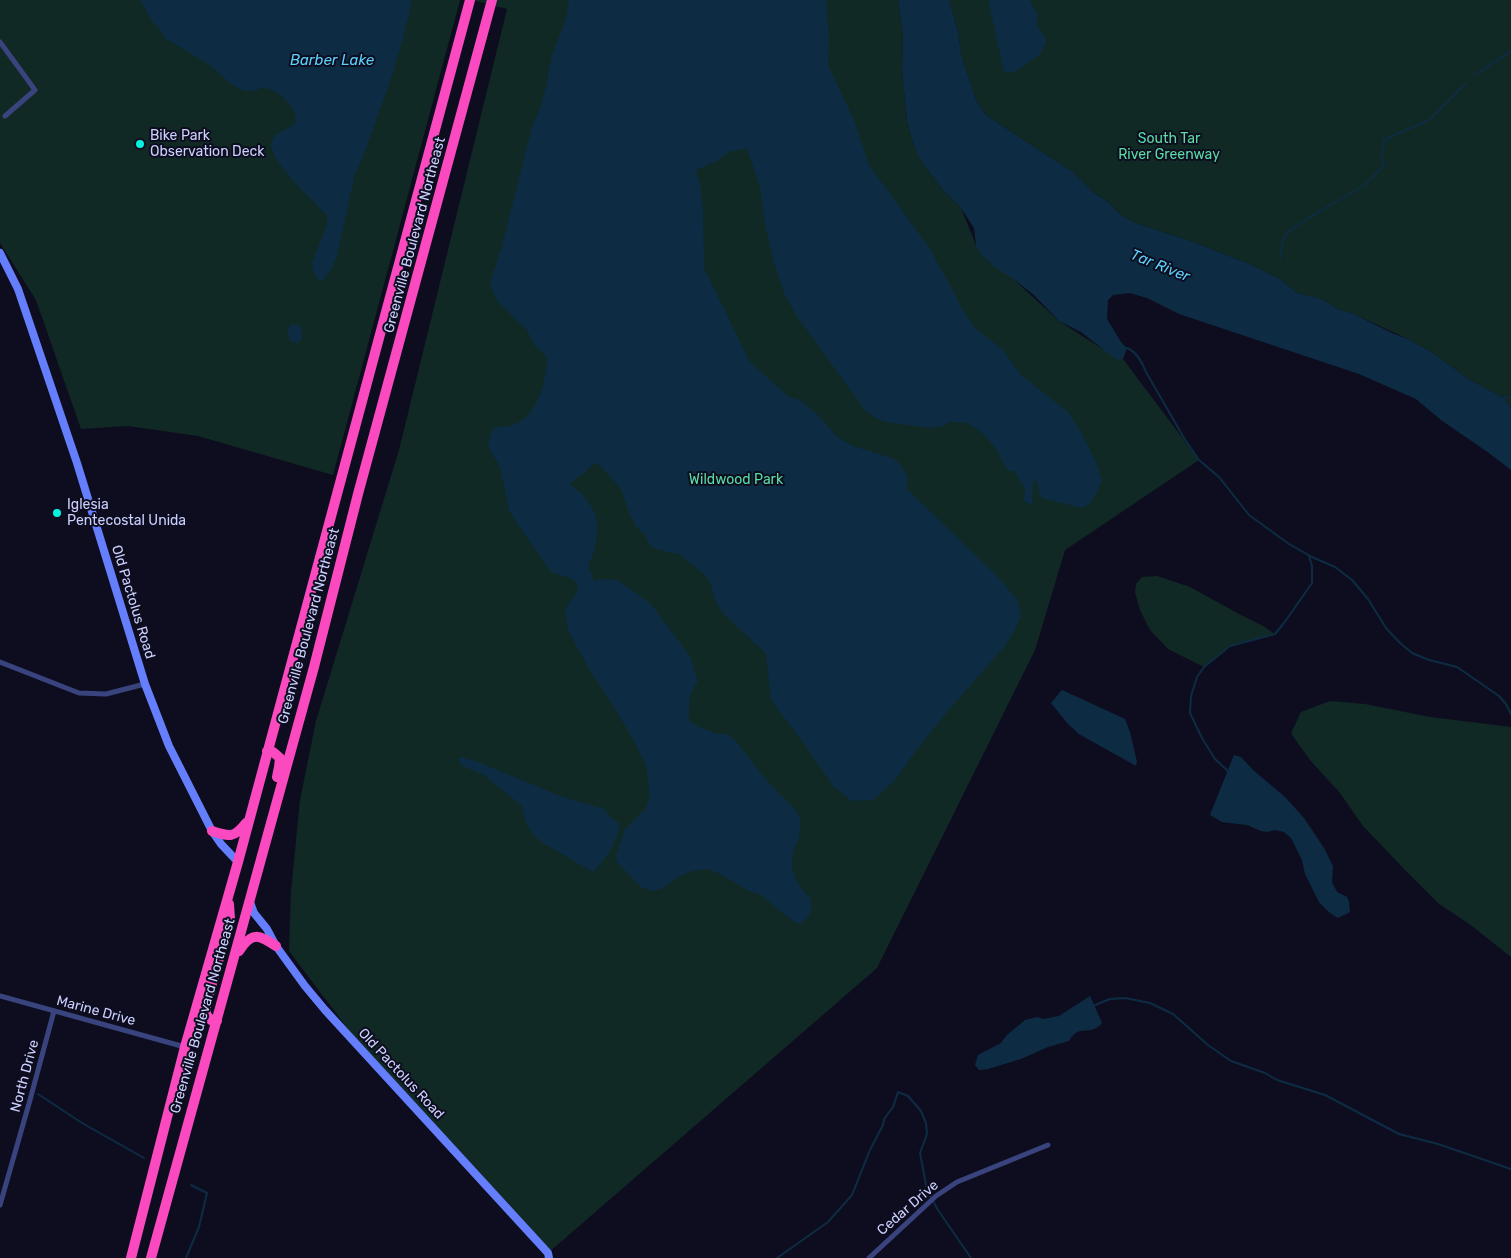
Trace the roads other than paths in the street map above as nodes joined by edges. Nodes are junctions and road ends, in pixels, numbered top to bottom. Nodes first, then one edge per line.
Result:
1 (470, 0) edge
2 (492, 2) edge
3 (0, 42) edge
4 (4, 116) dead end
5 (0, 253) edge
6 (0, 662) edge
7 (145, 684) junction
8 (267, 751) junction
9 (248, 821) junction
10 (212, 831) junction
11 (238, 862) junction
12 (257, 873) junction
13 (228, 896) junction
14 (250, 902) junction
15 (276, 946) junction
16 (235, 958) junction
17 (0, 996) edge
18 (54, 1011) junction
19 (217, 1021) junction
20 (185, 1048) junction
21 (1048, 1145) dead end
22 (0, 1205) edge
23 (549, 1255) edge
24 (131, 1258) edge
25 (151, 1258) edge
26 (868, 1258) edge

1 - 8 highway, Greenville Boulevard Northeast
2 - 12 highway, Greenville Boulevard Northeast
3 - 4 street
5 - 7 street, Old Pactolus Road
6 - 7 street
7 - 10 street, Old Pactolus Road
8 - 9 highway, Greenville Boulevard Northeast
8 - 12 highway
9 - 10 highway
9 - 11 highway, Greenville Boulevard Northeast
10 - 11 street, Old Pactolus Road
11 - 13 highway, Greenville Boulevard Northeast
12 - 14 highway, Greenville Boulevard Northeast
13 - 19 highway
13 - 20 highway, Greenville Boulevard Northeast
14 - 15 street, Old Pactolus Road
14 - 16 highway, Greenville Boulevard Northeast
15 - 16 highway
15 - 23 street, Old Pactolus Road
16 - 19 highway, Greenville Boulevard Northeast
17 - 18 street, Marine Drive
18 - 20 street, Marine Drive
18 - 22 street, North Drive
19 - 25 highway, Greenville Boulevard Northeast
20 - 24 highway, Greenville Boulevard Northeast
21 - 26 street, Cedar Drive

